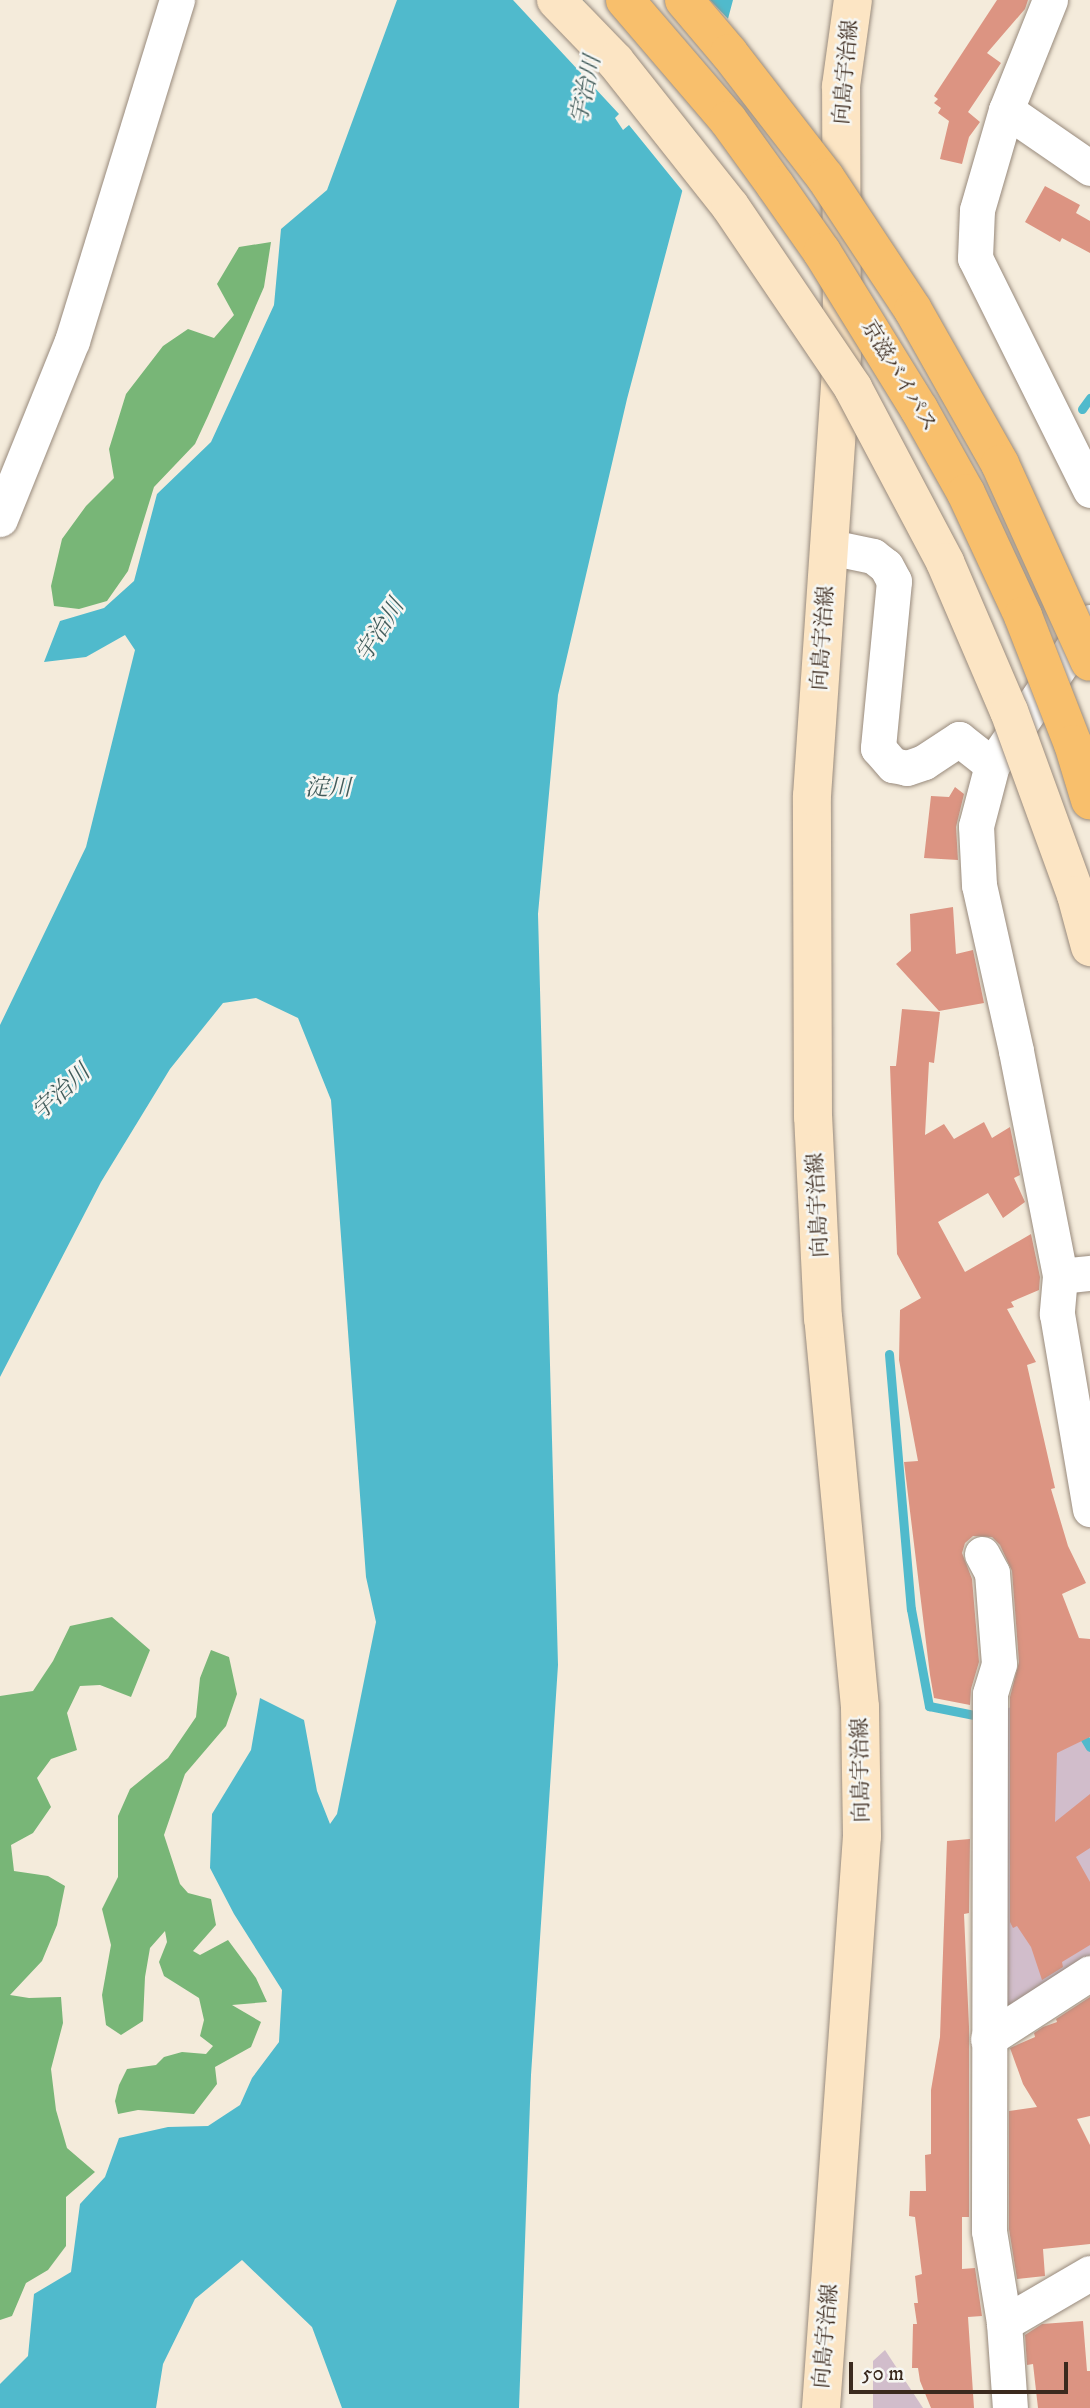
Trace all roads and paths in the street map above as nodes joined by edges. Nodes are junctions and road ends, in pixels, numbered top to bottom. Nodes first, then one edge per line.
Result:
1 (177, 0) edge
2 (556, 0) edge
3 (625, 0) edge
4 (684, 0) edge
5 (853, 0) edge
6 (1050, 0) edge
7 (1006, 110) junction
8 (1090, 168) edge
9 (1090, 490) edge
10 (0, 519) edge
11 (830, 547) junction
12 (1090, 622) edge
13 (1090, 662) edge
14 (992, 765) junction
15 (1090, 800) edge
16 (1090, 947) edge
17 (1075, 1275) edge
18 (1090, 1509) edge
19 (982, 1554) dead end
20 (1090, 1973) edge
21 (989, 2039) junction
22 (1090, 2273) edge
23 (1004, 2323) junction
24 (821, 2408) edge
25 (1010, 2408) edge

1 - 10 street
2 - 16 main road, bridge
3 - 15 highway, 京滋バイパス, bridge
4 - 13 highway, 京滋バイパス, bridge
5 - 11 main road, 向島宇治線
6 - 7 street
7 - 8 street
7 - 9 street
11 - 14 street
11 - 24 main road, 向島宇治線
12 - 14 street
14 - 17 street
17 - 18 street
19 - 21 street
20 - 21 street
21 - 23 street
22 - 23 street
23 - 25 street

